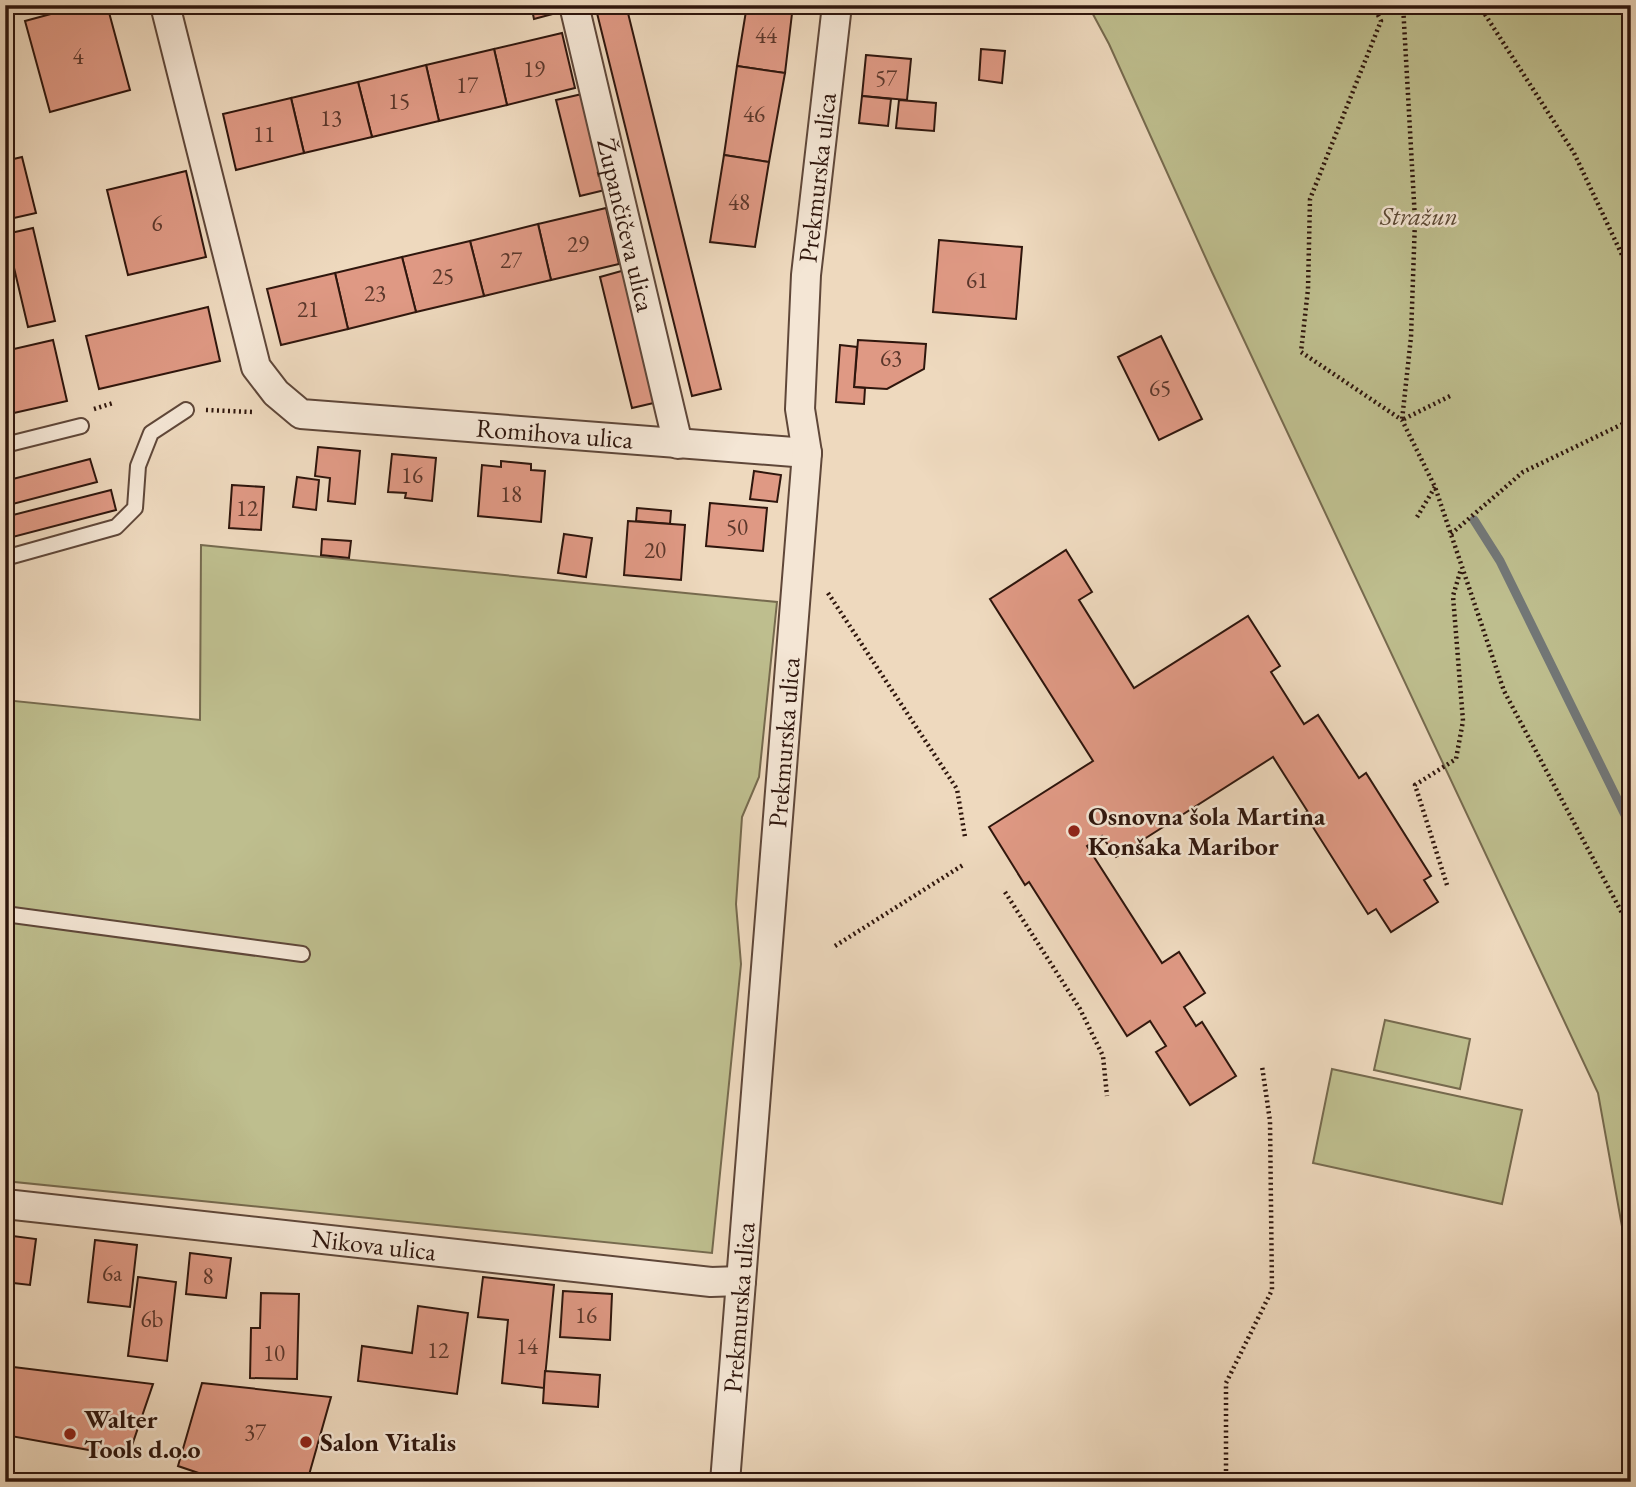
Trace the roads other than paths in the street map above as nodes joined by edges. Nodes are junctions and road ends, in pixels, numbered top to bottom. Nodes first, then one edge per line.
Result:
1 (165, 5) edge
2 (574, 5) edge
3 (837, 5) edge
4 (187, 410) road end
5 (81, 426) dead end
6 (678, 444) junction
7 (5, 445) edge
8 (807, 453) junction
9 (5, 558) edge
10 (5, 914) edge
11 (302, 954) dead end
12 (5, 1204) edge
13 (741, 1281) junction
14 (725, 1482) edge

1 - 6 street, Romihova ulica
2 - 6 street, Župančičeva ulica
3 - 8 street, Prekmurska ulica
4 - 9 lane
5 - 7 lane
6 - 8 street, Romihova ulica
8 - 13 street, Prekmurska ulica
10 - 11 lane
12 - 13 street, Nikova ulica
13 - 14 street, Prekmurska ulica

